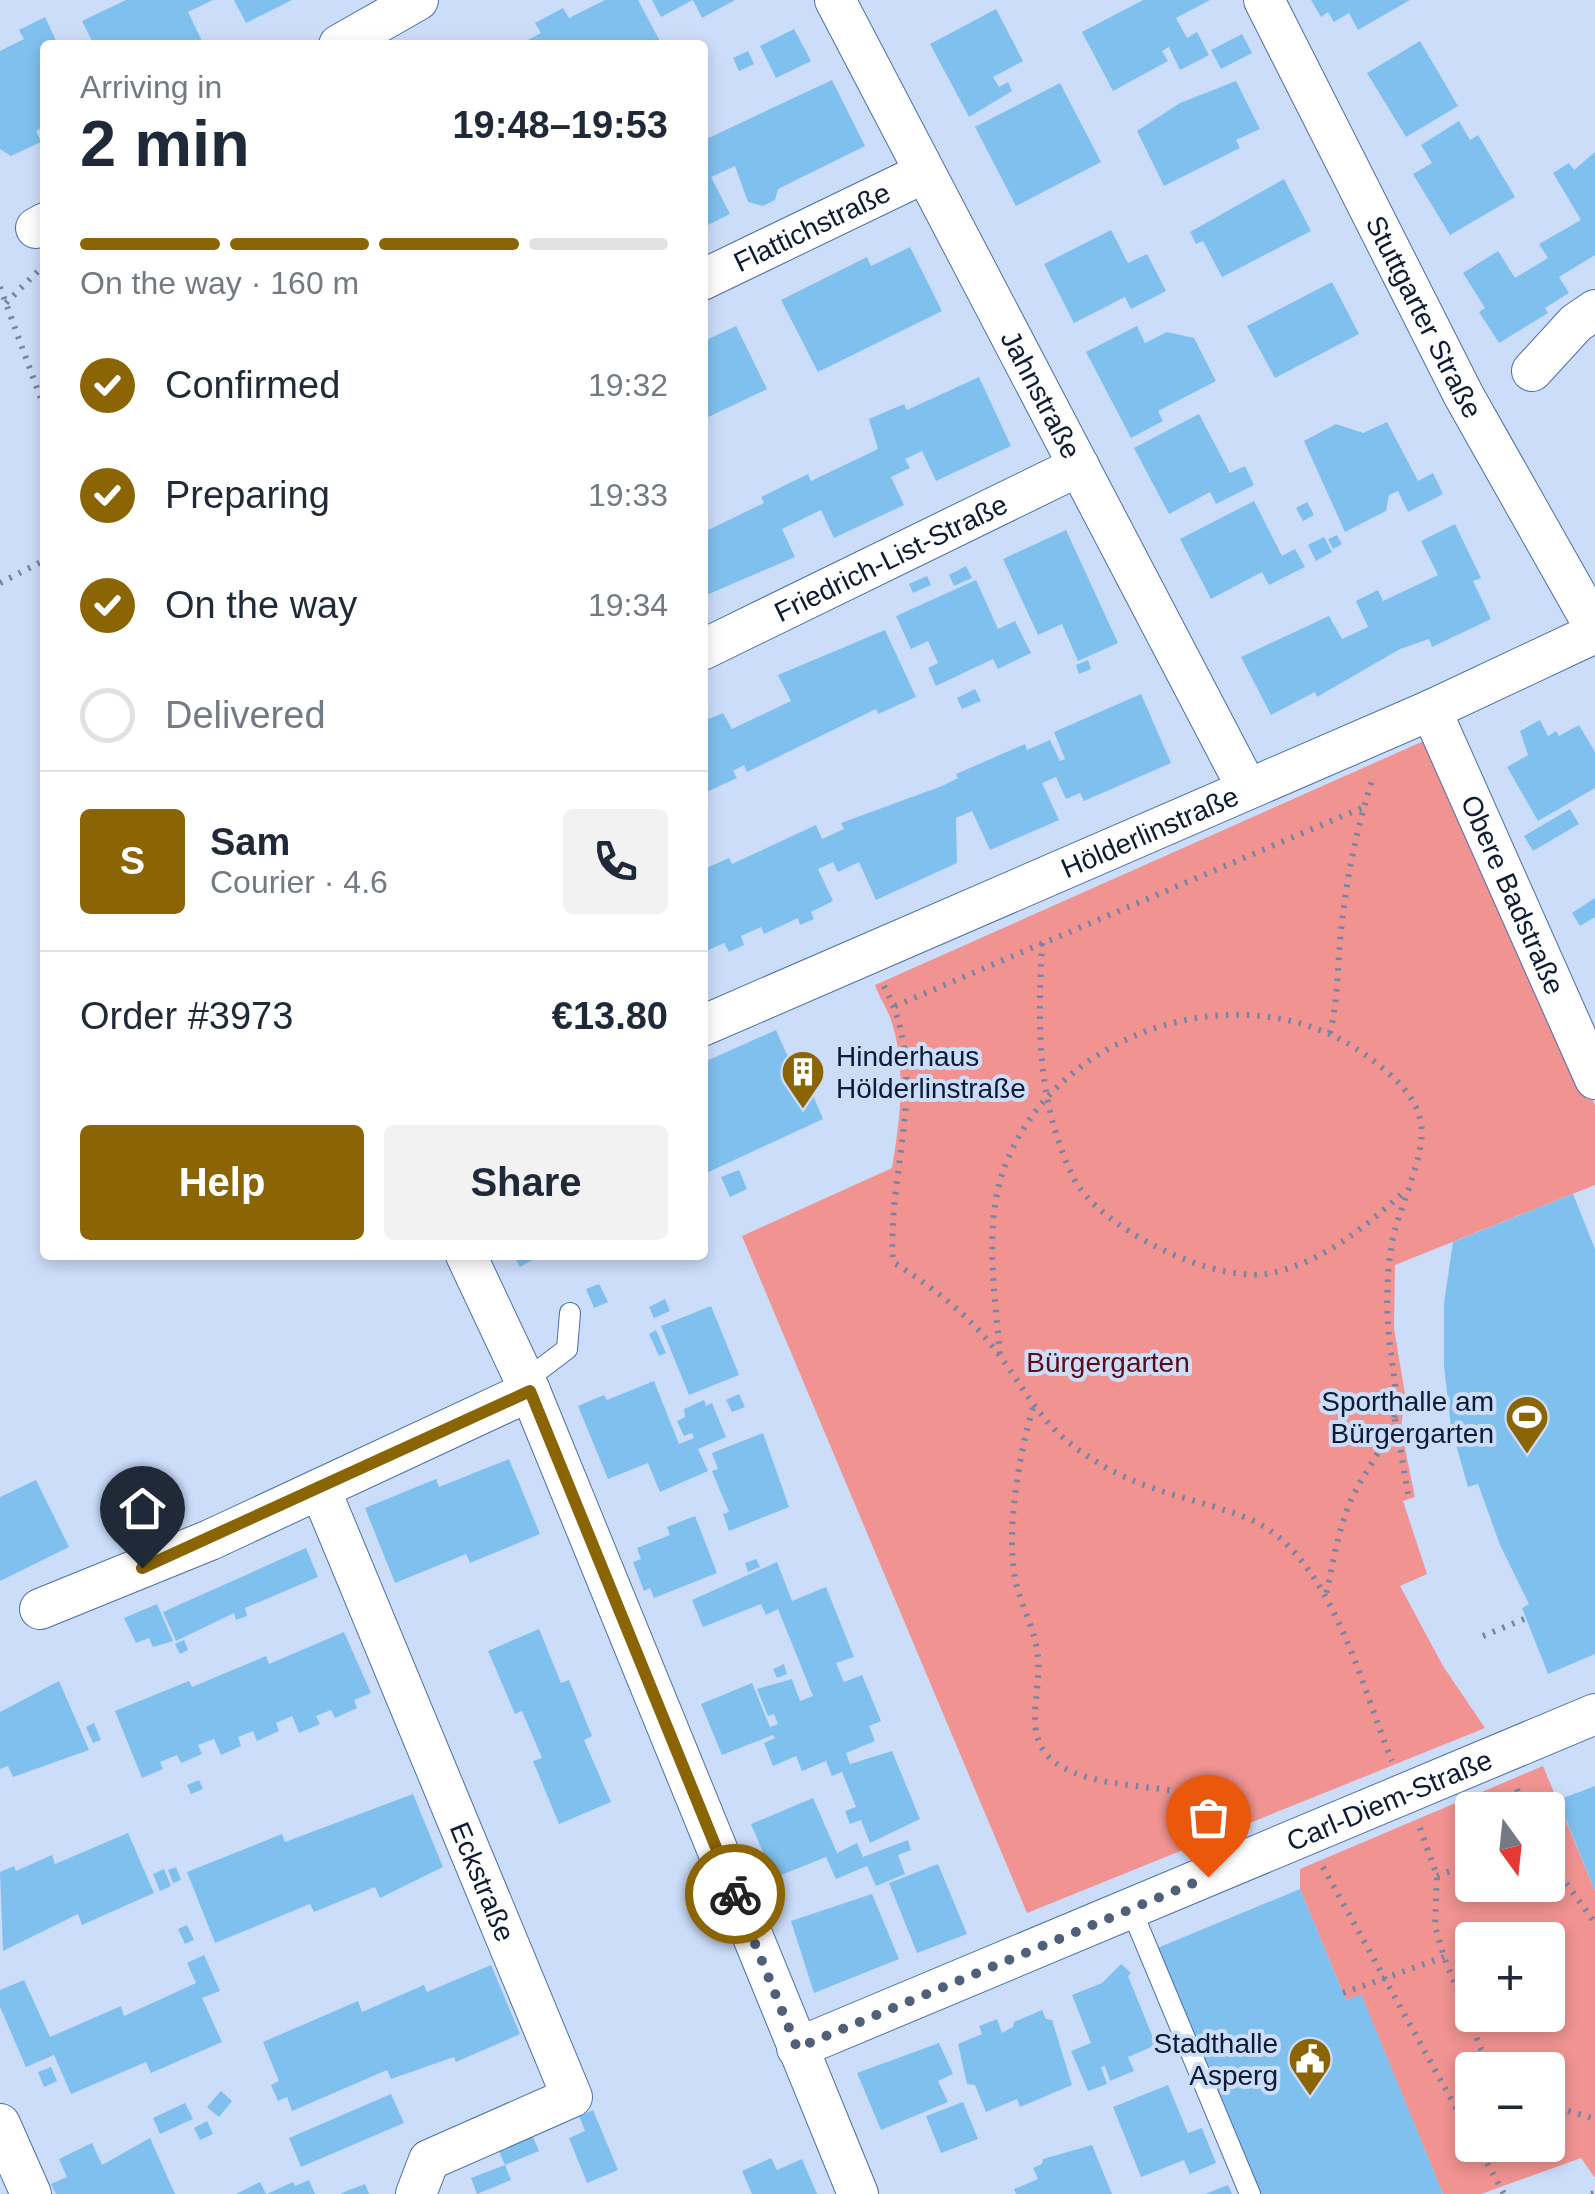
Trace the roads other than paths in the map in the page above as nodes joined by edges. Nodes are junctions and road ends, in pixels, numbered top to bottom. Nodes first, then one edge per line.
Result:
1 (418, 0) edge
2 (835, 0) edge
3 (1264, 0) edge
4 (348, 40) edge
5 (924, 173) junction
6 (708, 277) edge
7 (1595, 310) edge
8 (1532, 371) dead end
9 (1079, 466) junction
10 (1595, 630) edge
11 (708, 647) edge
12 (1431, 710) junction
13 (1247, 788) junction
14 (708, 1023) edge
15 (1595, 1079) edge
16 (468, 1260) edge
17 (570, 1313) dead end
18 (528, 1386) junction
19 (320, 1489) junction
20 (40, 1609) dead end
21 (1595, 1714) edge
22 (1131, 1909) junction
23 (797, 2048) junction
24 (0, 2124) edge
25 (31, 2194) edge
26 (416, 2194) edge
27 (858, 2194) edge
28 (1250, 2194) edge

1 - 4 street
2 - 5 street, Jahnstraße
3 - 10 street, Stuttgarter Straße
5 - 6 street, Flattichstraße
5 - 9 street, Jahnstraße
7 - 8 street
9 - 11 street, Friedrich-List-Straße
9 - 13 street, Jahnstraße
10 - 12 street, Hölderlinstraße
12 - 13 street, Hölderlinstraße
12 - 15 street, Obere Badstraße
13 - 14 street, Hölderlinstraße
16 - 18 street
17 - 18 lane
18 - 19 street
18 - 23 street
19 - 20 street
19 - 26 street, Eckstraße
21 - 22 street, Carl-Diem-Straße
22 - 23 street, Carl-Diem-Straße
22 - 28 lane
23 - 27 street
24 - 25 street

